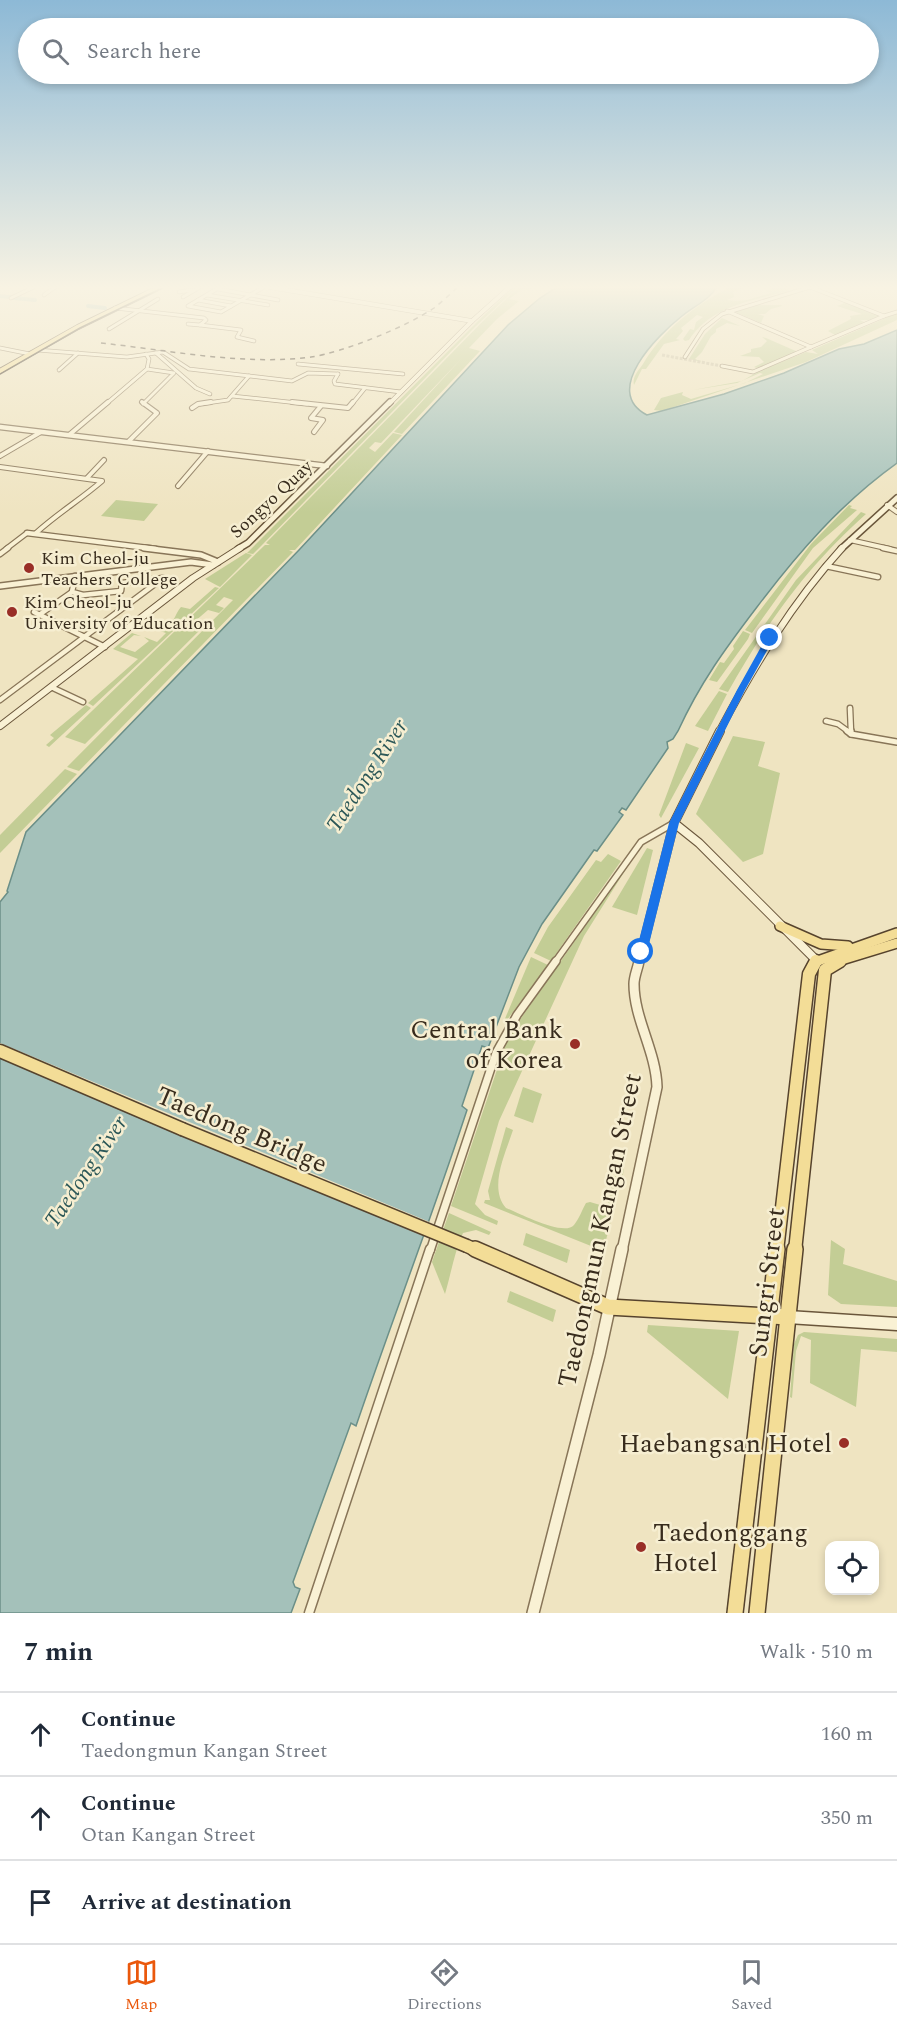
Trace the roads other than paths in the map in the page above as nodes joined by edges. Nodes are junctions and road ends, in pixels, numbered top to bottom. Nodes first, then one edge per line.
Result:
1 (15, 362) edge
2 (68, 362) edge
3 (148, 362) edge
4 (168, 362) edge
5 (179, 362) edge
6 (431, 362) edge
7 (776, 362) edge
8 (298, 364) dead end
9 (722, 366) tunnel mouth
10 (342, 368) junction
11 (147, 369) junction
12 (59, 370) dead end
13 (0, 371) edge
14 (338, 374) junction
15 (403, 374) dead end
16 (249, 376) junction
17 (365, 387) junction
18 (402, 392) junction
19 (210, 394) dead end
20 (232, 396) junction
21 (321, 406) junction
22 (192, 408) dead end
23 (0, 427) edge
24 (41, 432) junction
25 (314, 432) dead end
26 (69, 435) junction
27 (129, 441) junction
28 (208, 451) junction
29 (0, 456) edge
30 (104, 460) dead end
31 (327, 466) junction
32 (0, 468) edge
33 (87, 478) junction
34 (178, 486) dead end
35 (897, 498) edge
36 (888, 505) junction
37 (897, 512) edge
38 (36, 532) junction
39 (27, 533) joint
40 (850, 540) junction
41 (897, 551) edge
42 (0, 554) edge
43 (216, 564) junction
44 (826, 566) junction
45 (75, 576) junction
46 (878, 577) dead end
47 (0, 586) edge
48 (72, 592) junction
49 (86, 638) junction
50 (105, 647) junction
51 (51, 687) junction
52 (0, 700) edge
53 (83, 702) dead end
54 (850, 708) dead end
55 (826, 721) dead end
56 (0, 726) edge
57 (851, 734) junction
58 (897, 742) edge
59 (674, 823) junction
60 (780, 926) junction
61 (897, 933) edge
62 (865, 943) junction
63 (897, 943) edge
64 (816, 960) junction
65 (825, 970) junction
66 (0, 1051) edge
67 (608, 1307) junction
68 (770, 1316) junction
69 (788, 1317) junction
70 (897, 1324) edge
71 (309, 1613) edge
72 (533, 1613) edge
73 (735, 1613) edge
74 (757, 1613) edge

1 - 13 main road
2 - 12 street
3 - 11 street
4 - 19 street
5 - 16 street
6 - 18 main road, Songyo Quay
7 - 9 street
8 - 10 street
10 - 14 street
10 - 15 street
11 - 26 street
11 - 27 street
14 - 16 street
14 - 17 street
16 - 20 street
17 - 18 street
17 - 21 street
18 - 31 main road, Songyo Quay
20 - 21 street
20 - 22 street
21 - 25 street
23 - 24 street
24 - 26 street
24 - 29 street
26 - 27 street
27 - 28 street
28 - 31 street
28 - 34 street
30 - 33 street
31 - 43 main road, Songyo Quay
32 - 33 street
33 - 38 street
35 - 36 main road
36 - 37 street
36 - 40 main road
38 - 39 street
38 - 43 street
39 - 42 street
40 - 41 street
40 - 44 main road
43 - 45 street
43 - 50 main road, Songyo Quay
44 - 46 street
44 - 59 main road
45 - 47 street
45 - 48 street
48 - 49 street
48 - 49 street
49 - 50 street
49 - 52 street
50 - 51 main road, Songyo Quay
51 - 53 street
51 - 56 main road, Songyo Quay
54 - 57 street
55 - 57 street
57 - 58 street
59 - 60 main road
59 - 67 street, Taedongmun Kangan Street
59 - 71 street
60 - 62 main road
60 - 64 main road
61 - 62 main road
62 - 64 main road
63 - 65 main road
64 - 65 main road
64 - 68 main road, Sungri Street
65 - 69 main road, Sungri Street
66 - 67 main road, Taedong Bridge, bridge
67 - 68 main road
67 - 72 street, Taedongmun Kangan Street
68 - 69 main road
68 - 73 main road, Sungri Street
69 - 70 main road
69 - 74 main road, Sungri Street

